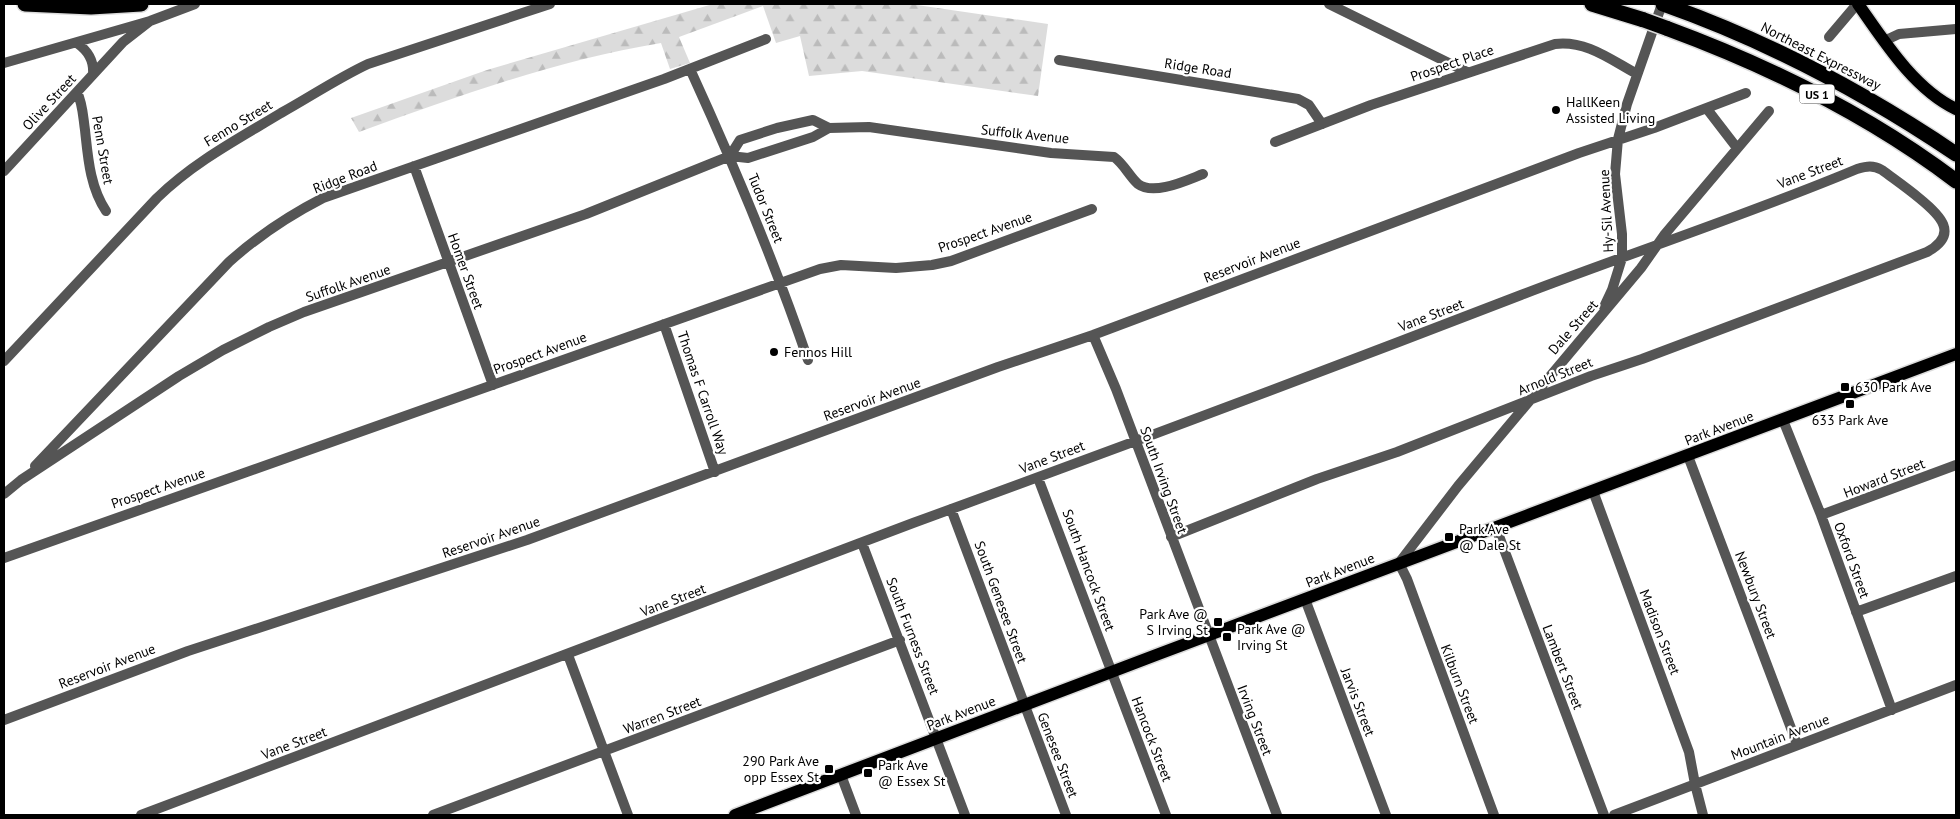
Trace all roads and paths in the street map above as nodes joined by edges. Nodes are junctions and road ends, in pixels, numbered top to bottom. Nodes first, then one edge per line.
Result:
1 (25, 4) edge
2 (141, 4) edge
3 (195, 4) edge
4 (550, 4) edge
5 (1329, 4) edge
6 (1592, 4) edge
7 (1858, 4) edge
8 (1666, 5) edge
9 (150, 21) junction
10 (1956, 30) edge
11 (1829, 37) dead end
12 (766, 40) dead end
13 (1884, 41) junction
14 (77, 43) junction
15 (1059, 60) dead end
16 (4, 63) edge
17 (690, 69) junction
18 (1467, 72) junction
19 (93, 74) junction
20 (1637, 74) junction
21 (76, 92) junction
22 (1746, 93) dead end
23 (1707, 109) junction
24 (1956, 110) edge
25 (1769, 111) dead end
26 (1322, 124) junction
27 (829, 128) junction
28 (1618, 139) junction
29 (1276, 142) dead end
30 (1737, 148) junction
31 (1956, 154) edge
32 (730, 156) junction
33 (414, 166) junction
34 (4, 171) edge
35 (1204, 174) dead end
36 (1956, 180) edge
37 (1092, 210) dead end
38 (106, 211) dead end
39 (1945, 237) joint
40 (1658, 245) junction
41 (1622, 258) junction
42 (448, 263) junction
43 (781, 283) junction
44 (664, 324) junction
45 (1592, 326) junction
46 (1093, 334) junction
47 (1956, 354) edge
48 (808, 360) dead end
49 (4, 361) edge
50 (492, 385) junction
51 (1528, 402) junction
52 (1783, 420) junction
53 (1134, 440) junction
54 (1688, 456) junction
55 (1956, 465) edge
56 (715, 472) junction
57 (1038, 478) junction
58 (21, 480) junction
59 (1593, 491) junction
60 (4, 494) edge
61 (950, 509) junction
62 (1821, 515) junction
63 (1496, 528) junction
64 (1171, 537) junction
65 (862, 543) junction
66 (4, 558) edge
67 (1399, 563) junction
68 (1956, 576) edge
69 (1305, 599) junction
70 (1856, 612) junction
71 (1209, 635) junction
72 (900, 640) junction
73 (568, 655) junction
74 (1113, 672) junction
75 (1956, 685) edge
76 (1024, 705) junction
77 (1892, 710) junction
78 (4, 720) edge
79 (936, 738) junction
80 (1797, 744) junction
81 (604, 752) junction
82 (841, 775) junction
83 (1695, 784) junction
84 (141, 815) edge
85 (433, 815) edge
86 (628, 815) edge
87 (736, 815) edge
88 (856, 815) edge
89 (965, 815) edge
90 (1066, 815) edge
91 (1166, 815) edge
92 (1277, 815) edge
93 (1386, 815) edge
94 (1494, 815) edge
95 (1604, 815) edge
96 (1614, 815) edge
97 (1703, 815) edge

1 - 2 highway
3 - 9 street
4 - 49 street, Fenno Street
5 - 18 street
6 - 36 highway, US 1, bridge
7 - 11 street
7 - 13 main road
8 - 20 street, Hy-Sil Avenue
8 - 31 highway, Northeast Expressway / US 1
9 - 14 street
9 - 19 street, Olive Street
10 - 13 street
12 - 17 street, Ridge Road
13 - 24 main road
14 - 16 street
14 - 19 street, Olive Street
15 - 26 street, Ridge Road
17 - 32 street, Tudor Street
17 - 33 street, Ridge Road
18 - 20 street, Prospect Place
18 - 26 street, Prospect Place
19 - 21 street, Olive Street
20 - 28 street, Hy-Sil Avenue
21 - 34 street, Olive Street
21 - 38 street, Penn Street
22 - 23 street, Reservoir Avenue
23 - 28 street, Reservoir Avenue
23 - 30 street
25 - 30 street, Dale Street
26 - 29 street, Prospect Place
27 - 32 street, Suffolk Avenue
27 - 32 street, Suffolk Avenue
27 - 35 street, Suffolk Avenue
28 - 41 street, Hy-Sil Avenue
28 - 46 street, Reservoir Avenue
30 - 40 street, Dale Street
32 - 42 street, Suffolk Avenue
32 - 43 street, Tudor Street
33 - 42 street, Homer Street
33 - 58 street, Ridge Road
37 - 43 street, Prospect Avenue
39 - 40 street, Vane Street
39 - 51 street, Arnold Street
40 - 41 street, Vane Street
40 - 45 street, Dale Street
41 - 45 street, Hy-Sil Avenue
41 - 53 street, Vane Street
42 - 50 street, Homer Street
42 - 58 street, Suffolk Avenue
43 - 44 street, Prospect Avenue
43 - 48 street, Tudor Street
44 - 50 street, Prospect Avenue
44 - 56 street, Thomas F Carroll Way
45 - 51 street, Dale Street
46 - 53 street, South Irving Street
46 - 56 street, Reservoir Avenue
47 - 52 main road, Park Avenue
50 - 66 street, Prospect Avenue
51 - 64 street, Arnold Street
51 - 67 street, Dale Street
52 - 54 main road, Park Avenue
52 - 62 street, Oxford Street
53 - 57 street, Vane Street
53 - 64 street, South Irving Street
54 - 59 main road, Park Avenue
54 - 80 street, Newbury Street
55 - 62 street, Howard Street
56 - 78 street, Reservoir Avenue
57 - 61 street, Vane Street
57 - 74 street, South Hancock Street
58 - 60 street, Suffolk Avenue
59 - 63 main road, Park Avenue
59 - 83 street, Madison Street
61 - 65 street, Vane Street
61 - 76 street, South Genesee Street
62 - 70 street, Oxford Street
63 - 67 main road, Park Avenue
63 - 95 street, Lambert Street
64 - 71 street, South Irving Street
65 - 72 street, South Furness Street
65 - 73 street, Vane Street
67 - 69 main road, Park Avenue
67 - 94 street, Kilburn Street
68 - 70 street
69 - 71 main road, Park Avenue
69 - 93 street, Jarvis Street
70 - 77 street, Oxford Street
71 - 74 main road, Park Avenue
71 - 92 street, Irving Street
72 - 79 street, South Furness Street
72 - 81 street, Warren Street
73 - 81 street
73 - 84 street, Vane Street
74 - 76 main road, Park Avenue
74 - 91 street, Hancock Street
75 - 77 street, Mountain Avenue
76 - 79 main road, Park Avenue
76 - 90 street, Genesee Street
77 - 80 street, Mountain Avenue
79 - 82 main road, Park Avenue
79 - 89 street, South Furness Street
80 - 83 street, Mountain Avenue
81 - 85 street, Warren Street
81 - 86 street
82 - 87 main road, Park Avenue
82 - 88 street
83 - 96 street, Mountain Avenue
83 - 97 street, Madison Street

